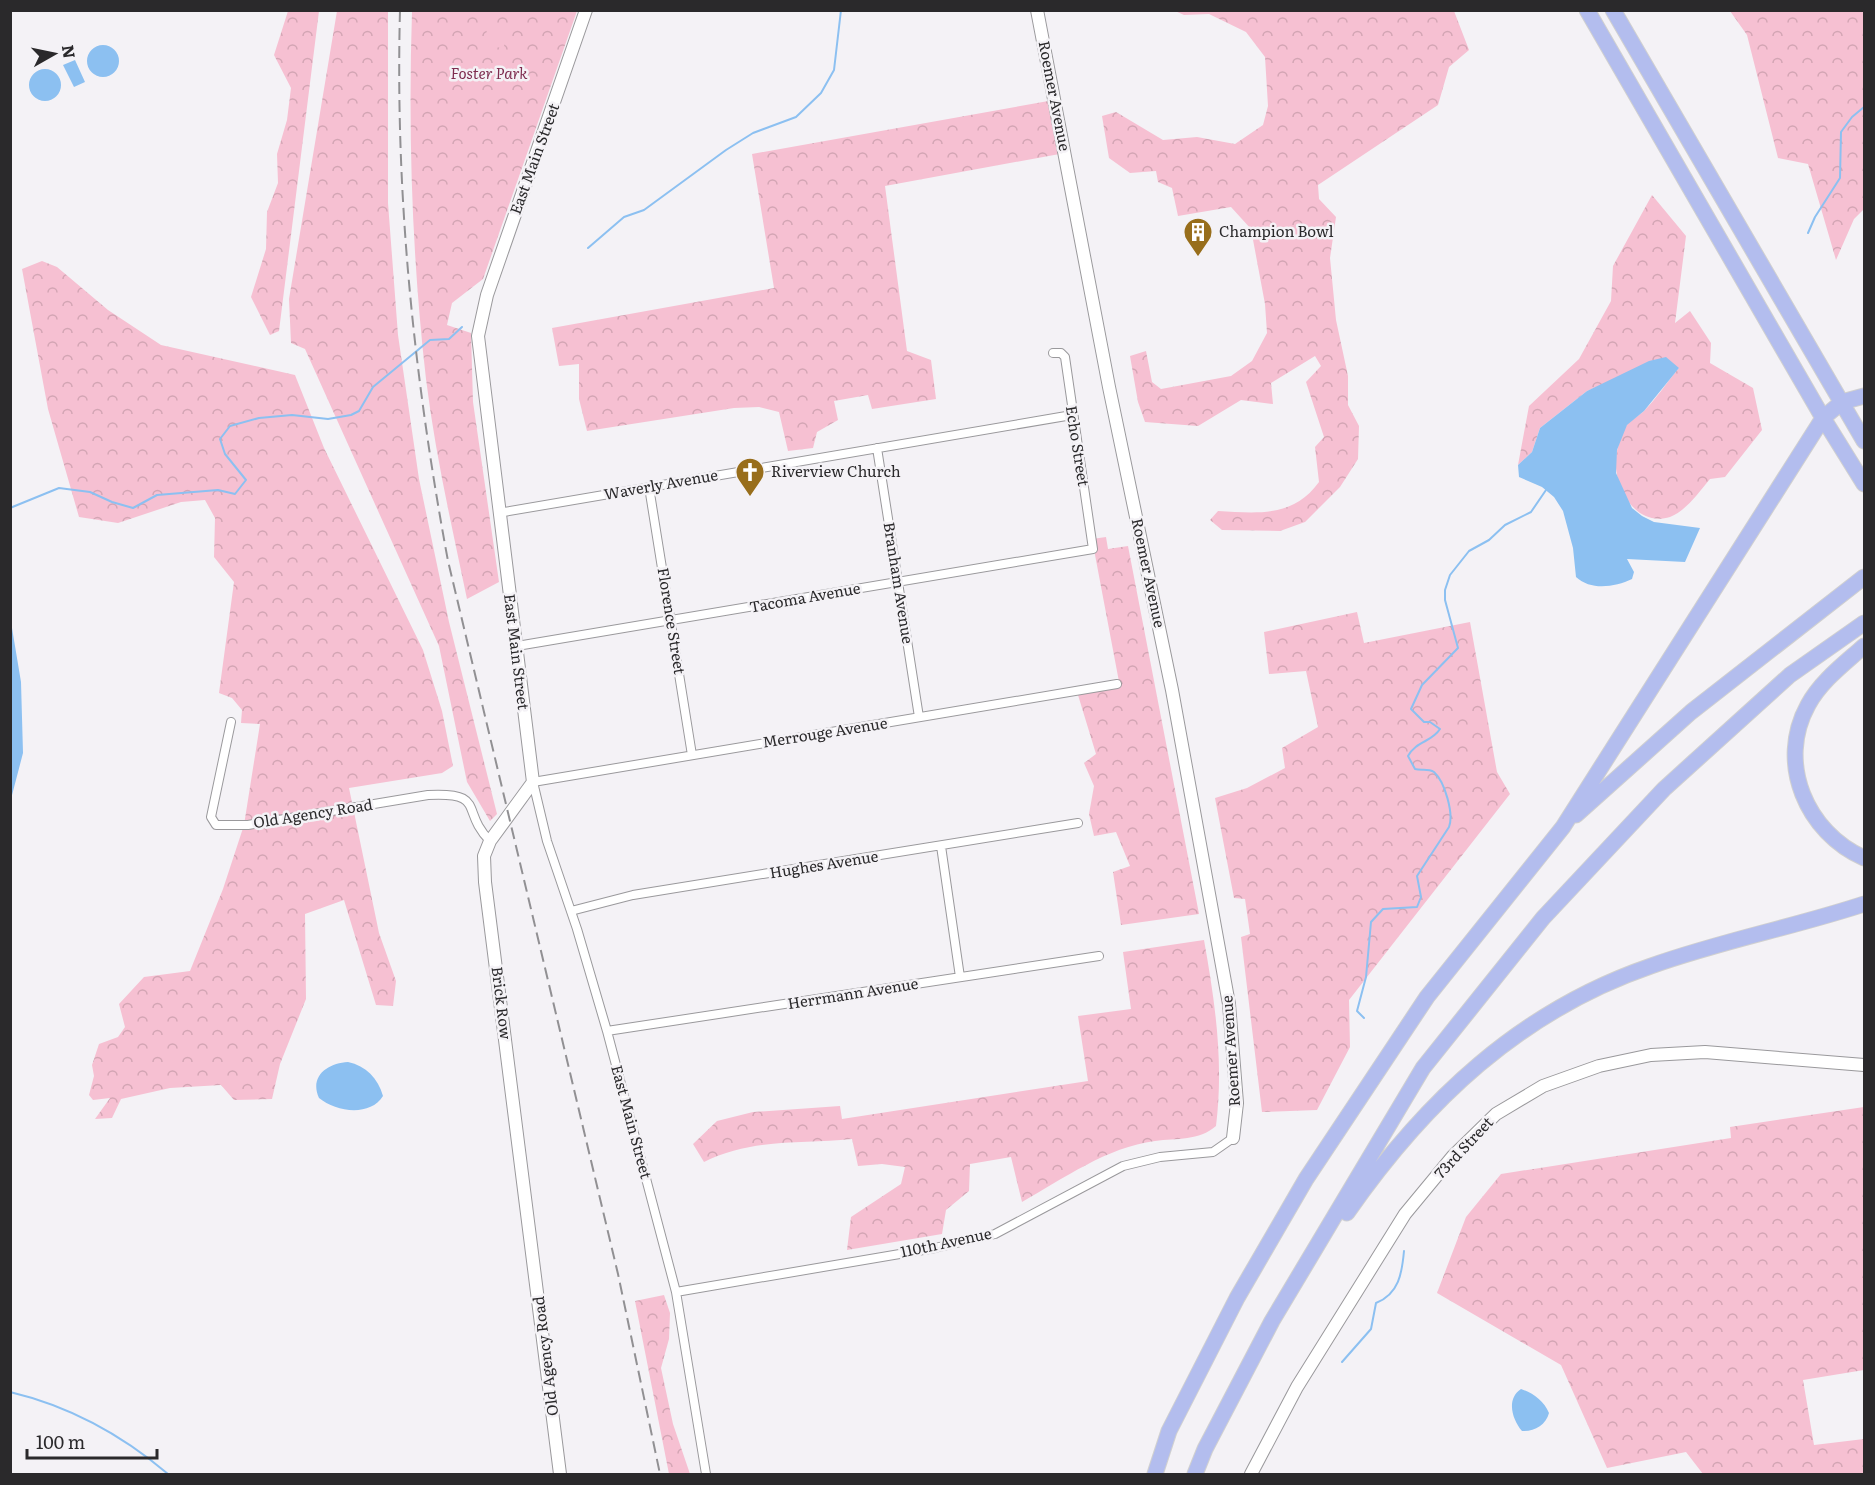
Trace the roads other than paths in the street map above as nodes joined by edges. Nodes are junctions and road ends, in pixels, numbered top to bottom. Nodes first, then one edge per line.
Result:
1 (586, 10) edge
2 (1037, 10) edge
3 (1587, 10) edge
4 (1613, 10) edge
5 (1053, 353) dead end
6 (1864, 396) edge
7 (1842, 402) junction
8 (1072, 415) junction
9 (1823, 418) junction
10 (1864, 441) edge
11 (877, 448) junction
12 (1864, 484) edge
13 (649, 487) junction
14 (498, 513) junction
15 (1093, 549) joint
16 (1864, 577) edge
17 (898, 582) junction
18 (671, 620) junction
19 (1864, 623) edge
20 (517, 646) junction
21 (1864, 646) edge
22 (1117, 684) dead end
23 (919, 717) junction
24 (231, 722) dead end
25 (692, 755) junction
26 (533, 782) junction
27 (1078, 823) dead end
28 (1563, 827) junction
29 (490, 841) junction
30 (941, 846) junction
31 (1864, 858) edge
32 (1864, 904) edge
33 (570, 911) junction
34 (1099, 956) dead end
35 (960, 977) junction
36 (607, 1031) junction
37 (1864, 1065) edge
38 (1233, 1138) joint
39 (531, 1238) joint
40 (676, 1292) junction
41 (1272, 1321) junction
42 (560, 1474) edge
43 (706, 1474) edge
44 (1155, 1474) edge
45 (1195, 1474) edge
46 (1251, 1474) edge

1 - 14 street, East Main Street
2 - 38 street, Roemer Avenue
3 - 9 highway
4 - 7 highway
5 - 8 street, Echo Street
6 - 7 highway
7 - 9 highway
7 - 10 highway
8 - 11 street, Waverly Avenue
8 - 15 street, Echo Street
9 - 12 highway
9 - 28 highway
11 - 13 street, Waverly Avenue
11 - 17 street, Branham Avenue
13 - 14 street, Waverly Avenue
13 - 18 street, Florence Street
14 - 20 street, East Main Street
15 - 17 street, Tacoma Avenue
16 - 28 highway
17 - 18 street, Tacoma Avenue
17 - 23 street, Branham Avenue
18 - 20 street, Tacoma Avenue
18 - 25 street, Florence Street
19 - 41 highway
20 - 26 street, East Main Street
21 - 31 highway
22 - 23 street, Merrouge Avenue
23 - 25 street, Merrouge Avenue
24 - 29 street, Old Agency Road
25 - 26 street, Merrouge Avenue
26 - 29 street, Brick Row
26 - 33 street, East Main Street
27 - 30 street, Hughes Avenue
28 - 44 highway
29 - 39 street, Brick Row
30 - 33 street, Hughes Avenue
30 - 35 street
32 - 41 highway
33 - 36 street, East Main Street
34 - 35 street, Herrmann Avenue
35 - 36 street, Herrmann Avenue
36 - 40 street, East Main Street
37 - 46 street, 73rd Street
38 - 40 street, 110th Avenue
39 - 42 street, Old Agency Road
40 - 43 street, East Main Street
41 - 45 highway

